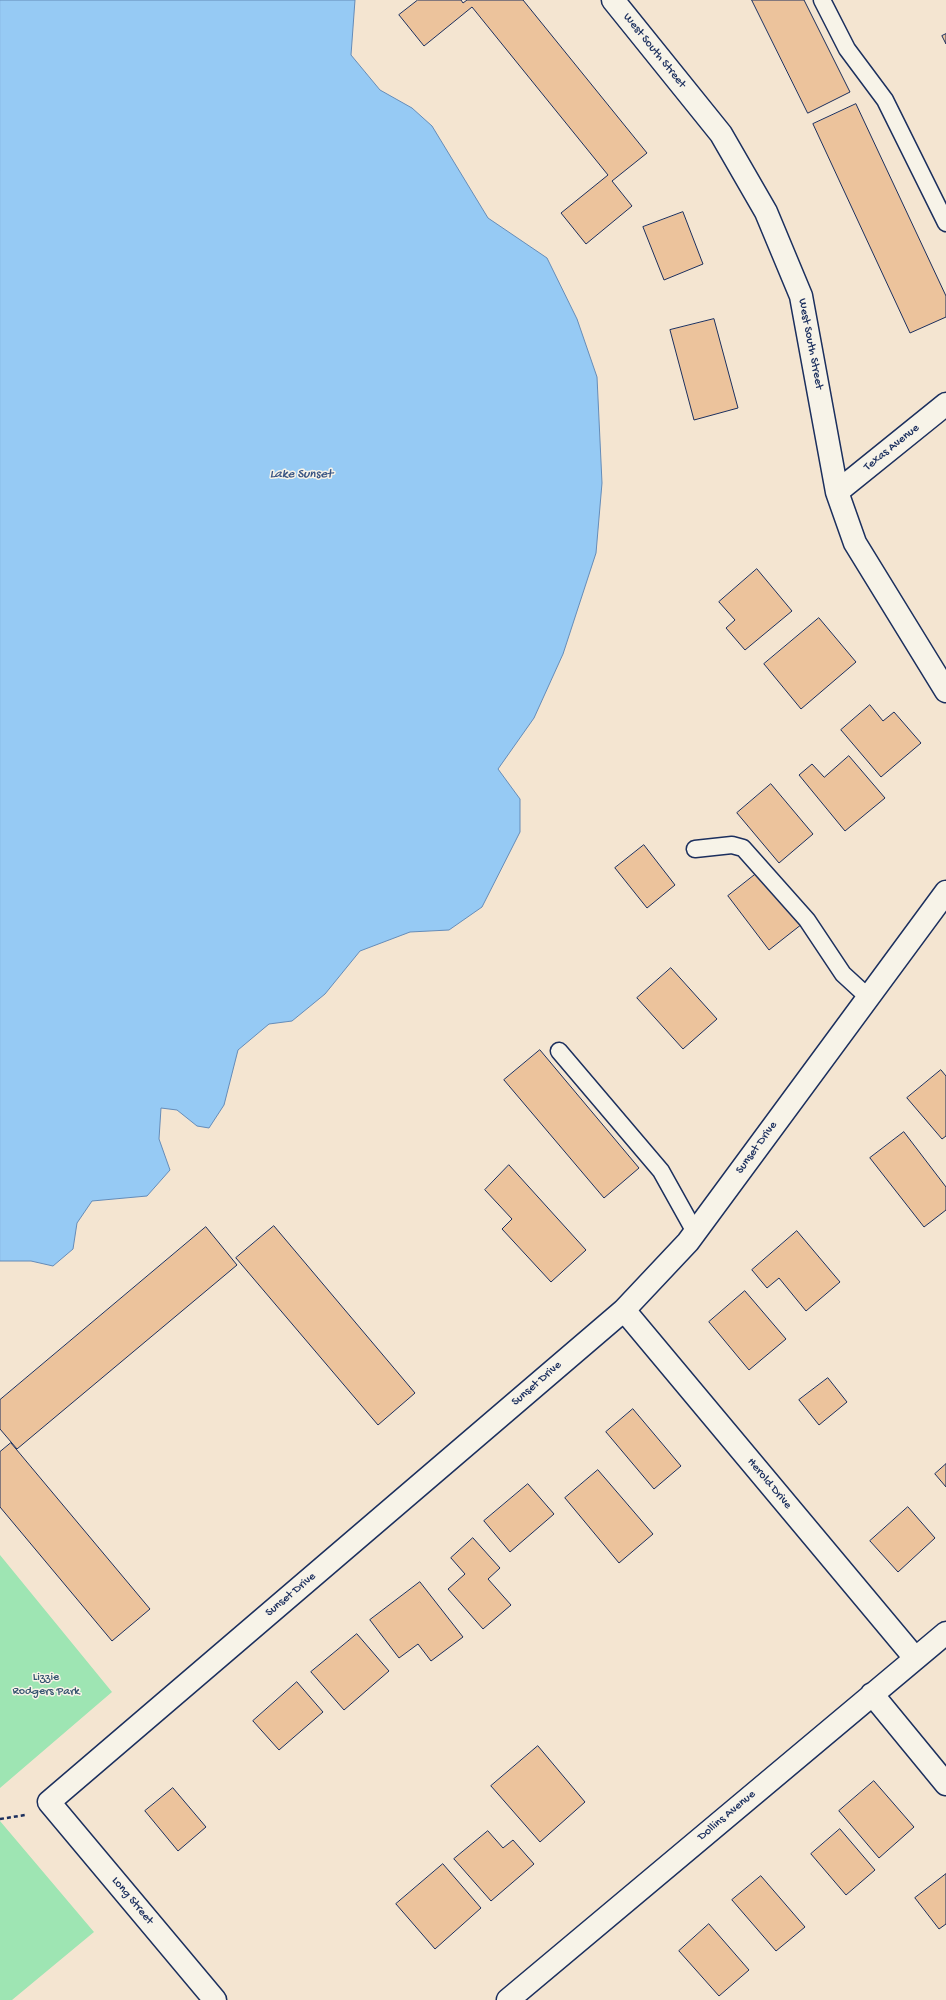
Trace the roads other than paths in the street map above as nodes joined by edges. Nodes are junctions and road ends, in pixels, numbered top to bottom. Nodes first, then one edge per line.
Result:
1 (613, 0) edge
2 (822, 0) edge
3 (946, 224) edge
4 (946, 404) edge
5 (837, 492) junction
6 (946, 691) edge
7 (695, 849) dead end
8 (946, 892) edge
9 (868, 997) junction
10 (558, 1050) dead end
11 (695, 1232) junction
12 (624, 1310) junction
13 (946, 1633) edge
14 (914, 1658) junction
15 (872, 1694) junction
16 (946, 1784) edge
17 (49, 1802) joint
18 (215, 2000) edge
19 (508, 2000) edge

1 - 5 street, West South Street
2 - 3 lane
4 - 5 street, Texas Avenue
5 - 6 street, West South Street
7 - 9 lane
8 - 9 street, Sunset Drive
9 - 11 street, Sunset Drive
10 - 11 lane
11 - 12 street, Sunset Drive
12 - 14 street, Herold Drive
12 - 17 street, Sunset Drive
13 - 14 street, Dollins Avenue
14 - 15 street, Dollins Avenue
15 - 16 street
15 - 19 street, Dollins Avenue
17 - 18 street, Long Street

